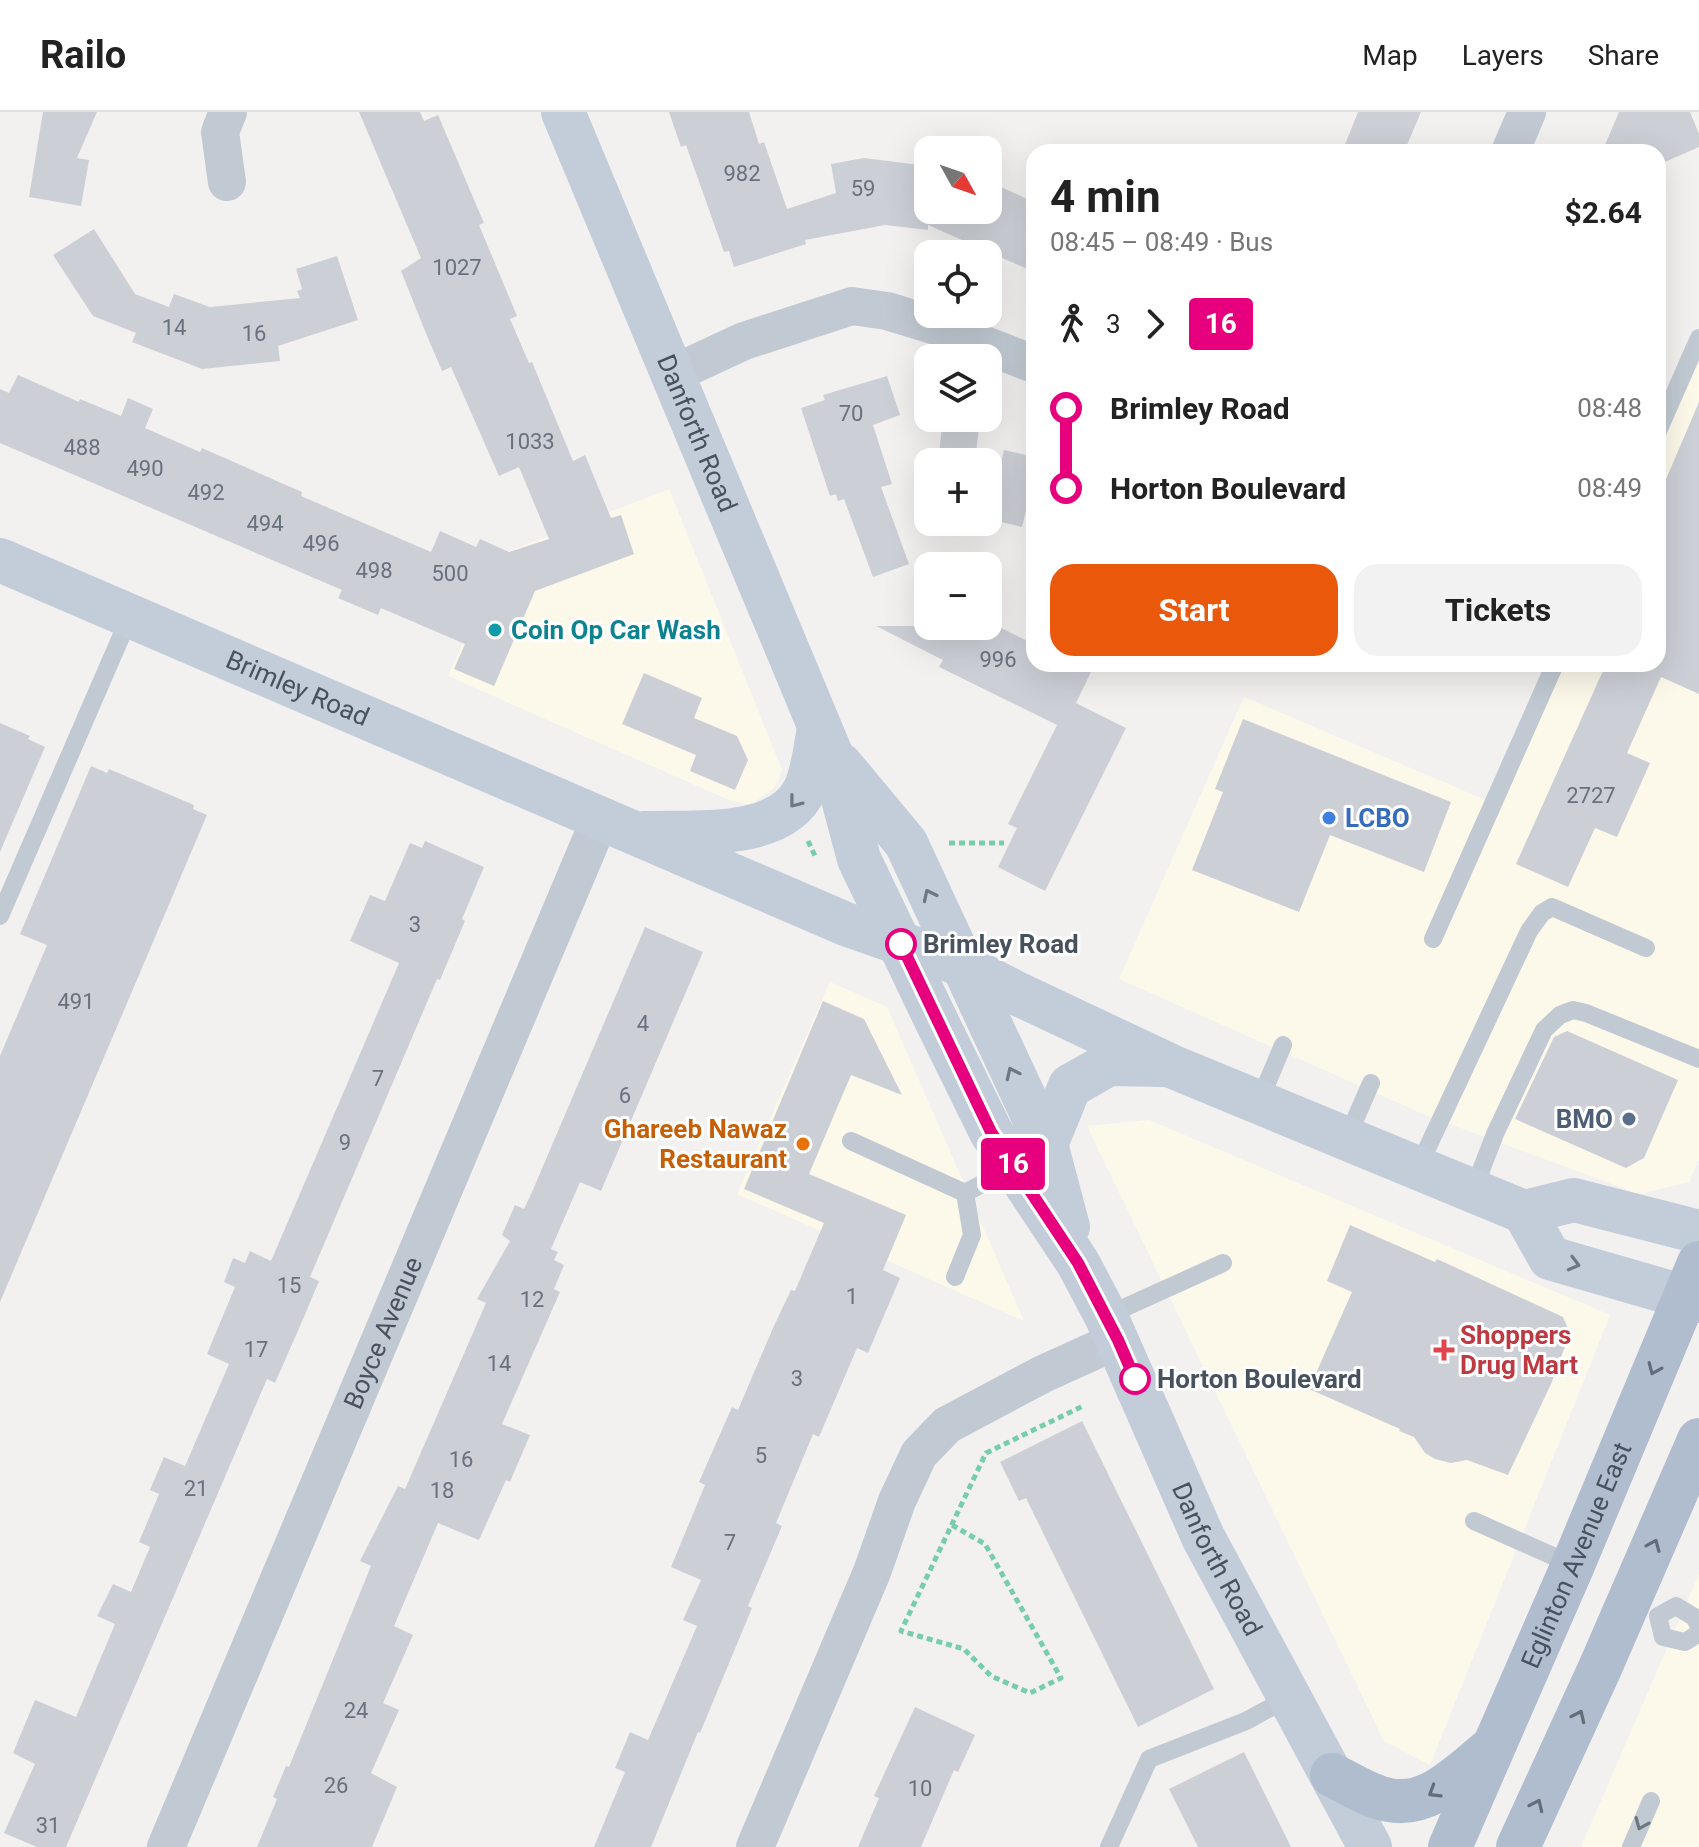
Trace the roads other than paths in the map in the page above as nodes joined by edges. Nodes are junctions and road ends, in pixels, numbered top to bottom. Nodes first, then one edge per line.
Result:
1 (228, 112) edge
2 (563, 112) edge
3 (1527, 112) edge
4 (1513, 144) edge
5 (227, 182) dead end
6 (1699, 338) edge
7 (1026, 361) edge
8 (673, 374) junction
9 (1666, 413) edge
10 (0, 560) edge
11 (130, 616) junction
12 (1551, 672) edge
13 (825, 741) junction
14 (618, 826) junction
15 (0, 916) edge
16 (1433, 939) dead end
17 (901, 944) junction
18 (1646, 948) dead end
19 (963, 965) junction
20 (1283, 1045) dead end
21 (1699, 1059) edge
22 (1171, 1066) junction
23 (1371, 1083) dead end
24 (1258, 1102) junction
25 (1347, 1138) junction
26 (851, 1141) dead end
27 (1030, 1156) junction
28 (1418, 1168) junction
29 (1473, 1191) junction
30 (965, 1193) junction
31 (1524, 1212) junction
32 (1699, 1232) edge
33 (1223, 1263) dead end
34 (955, 1277) dead end
35 (1694, 1287) edge
36 (1112, 1328) junction
37 (1699, 1440) edge
38 (1474, 1521) dead end
39 (1573, 1565) junction
40 (1643, 1610) junction
41 (1699, 1626) edge
42 (1699, 1633) edge
43 (1290, 1697) junction
44 (1496, 1745) junction
45 (1332, 1775) junction
46 (1651, 1801) dead end
47 (166, 1847) edge
48 (755, 1847) edge
49 (1109, 1847) edge
50 (1370, 1847) edge
51 (1450, 1847) edge
52 (1518, 1847) edge
53 (1631, 1847) edge

1 - 5 street
2 - 8 main road, Danforth Road
3 - 4 street
6 - 9 lane
7 - 8 street
8 - 13 main road, Danforth Road
10 - 11 main road, Brimley Road
11 - 14 main road, Brimley Road
11 - 15 lane
12 - 16 lane
13 -> 14 main road
13 - 17 main road, Danforth Road
19 -> 13 main road, Danforth Road
14 - 17 main road, Brimley Road
14 - 47 street, Boyce Avenue
17 - 19 main road, Brimley Road
17 - 27 main road, Danforth Road
18 - 28 lane
19 - 22 main road, Brimley Road
27 -> 19 main road, Danforth Road
20 - 24 lane
21 - 29 lane
22 - 24 main road, Brimley Road
22 - 27 main road
23 - 25 lane
24 - 25 main road, Brimley Road
25 - 28 main road, Brimley Road
26 - 30 lane
27 - 30 lane
27 - 36 main road, Danforth Road
28 - 29 main road, Brimley Road
29 - 31 main road, Brimley Road
30 - 34 lane
31 - 32 main road
31 -> 35 main road
33 - 36 lane
35 -> 39 main road, Eglinton Avenue East
36 - 43 main road, Danforth Road
36 - 48 street
40 -> 37 main road
38 - 39 lane
39 - 44 main road, Eglinton Avenue East
40 - 41 lane
40 - 42 lane
52 -> 40 main road
43 - 45 main road, Danforth Road
43 - 49 lane
44 -> 45 main road
44 - 51 main road, Eglinton Avenue East
45 - 50 main road, Danforth Road
46 -> 53 lane

